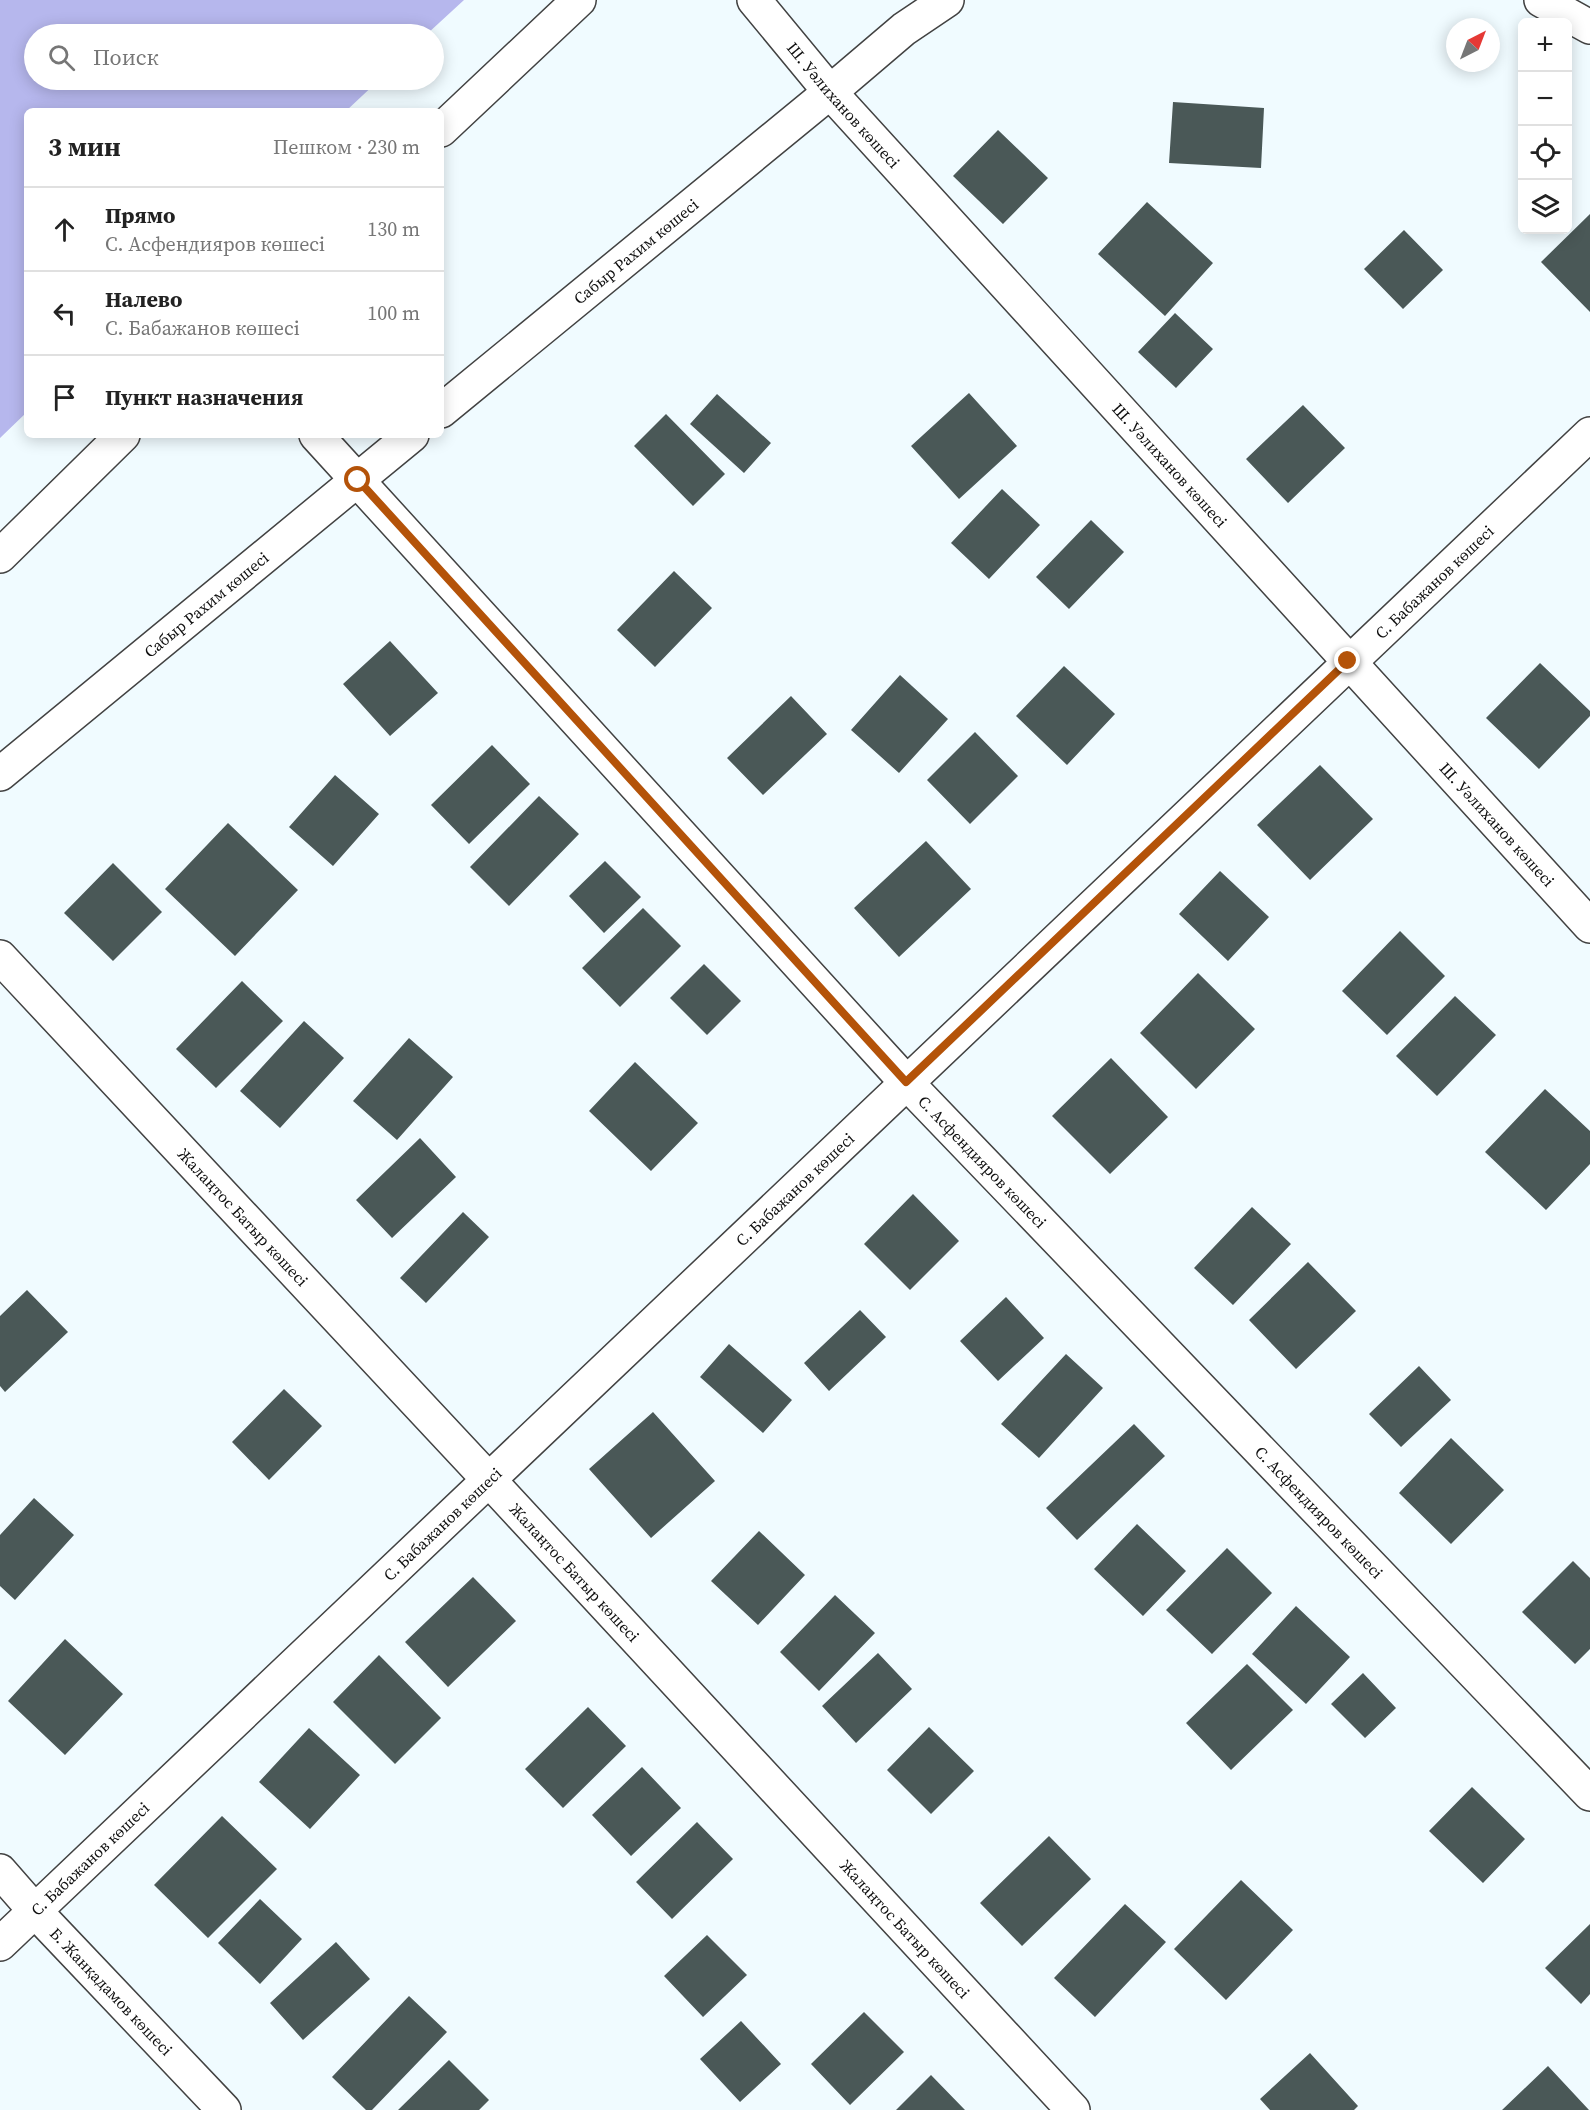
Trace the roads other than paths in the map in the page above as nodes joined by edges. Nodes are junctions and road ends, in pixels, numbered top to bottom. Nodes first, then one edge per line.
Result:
1 (579, 0) edge
2 (754, 0) edge
3 (947, 0) edge
4 (1541, 0) edge
5 (1590, 27) edge
6 (830, 92) junction
7 (444, 127) edge
8 (444, 409) edge
9 (1590, 434) edge
10 (120, 438) edge
11 (319, 438) edge
12 (408, 438) edge
13 (358, 480) junction
14 (0, 556) edge
15 (1348, 661) junction
16 (0, 774) edge
17 (1590, 926) edge
18 (0, 957) edge
19 (906, 1082) junction
20 (489, 1480) junction
21 (1590, 1794) edge
22 (0, 1871) edge
23 (35, 1911) junction
24 (0, 1944) edge
25 (224, 2110) edge
26 (1073, 2110) edge

1 - 7 street
2 - 6 street, Ш. Уәлиханов көшесі
3 - 6 street, Сабыр Рахим көшесі
4 - 5 street
6 - 8 street, Сабыр Рахим көшесі
6 - 15 street, Ш. Уәлиханов көшесі
9 - 15 street, С. Бабажанов көшесі
10 - 14 street
11 - 13 street, С. Асфендияров көшесі
12 - 13 street, Сабыр Рахим көшесі
13 - 16 street, Сабыр Рахим көшесі
13 - 19 street, С. Асфендияров көшесі
15 - 17 street, Ш. Уәлиханов көшесі
15 - 19 street, С. Бабажанов көшесі
18 - 20 street, Жалаңтос Батыр көшесі
19 - 20 street, С. Бабажанов көшесі
19 - 21 street, С. Асфендияров көшесі
20 - 23 street, С. Бабажанов көшесі
20 - 26 street, Жалаңтос Батыр көшесі
22 - 23 street, Б. Жанқадамов көшесі
23 - 24 street, С. Бабажанов көшесі
23 - 25 street, Б. Жанқадамов көшесі

